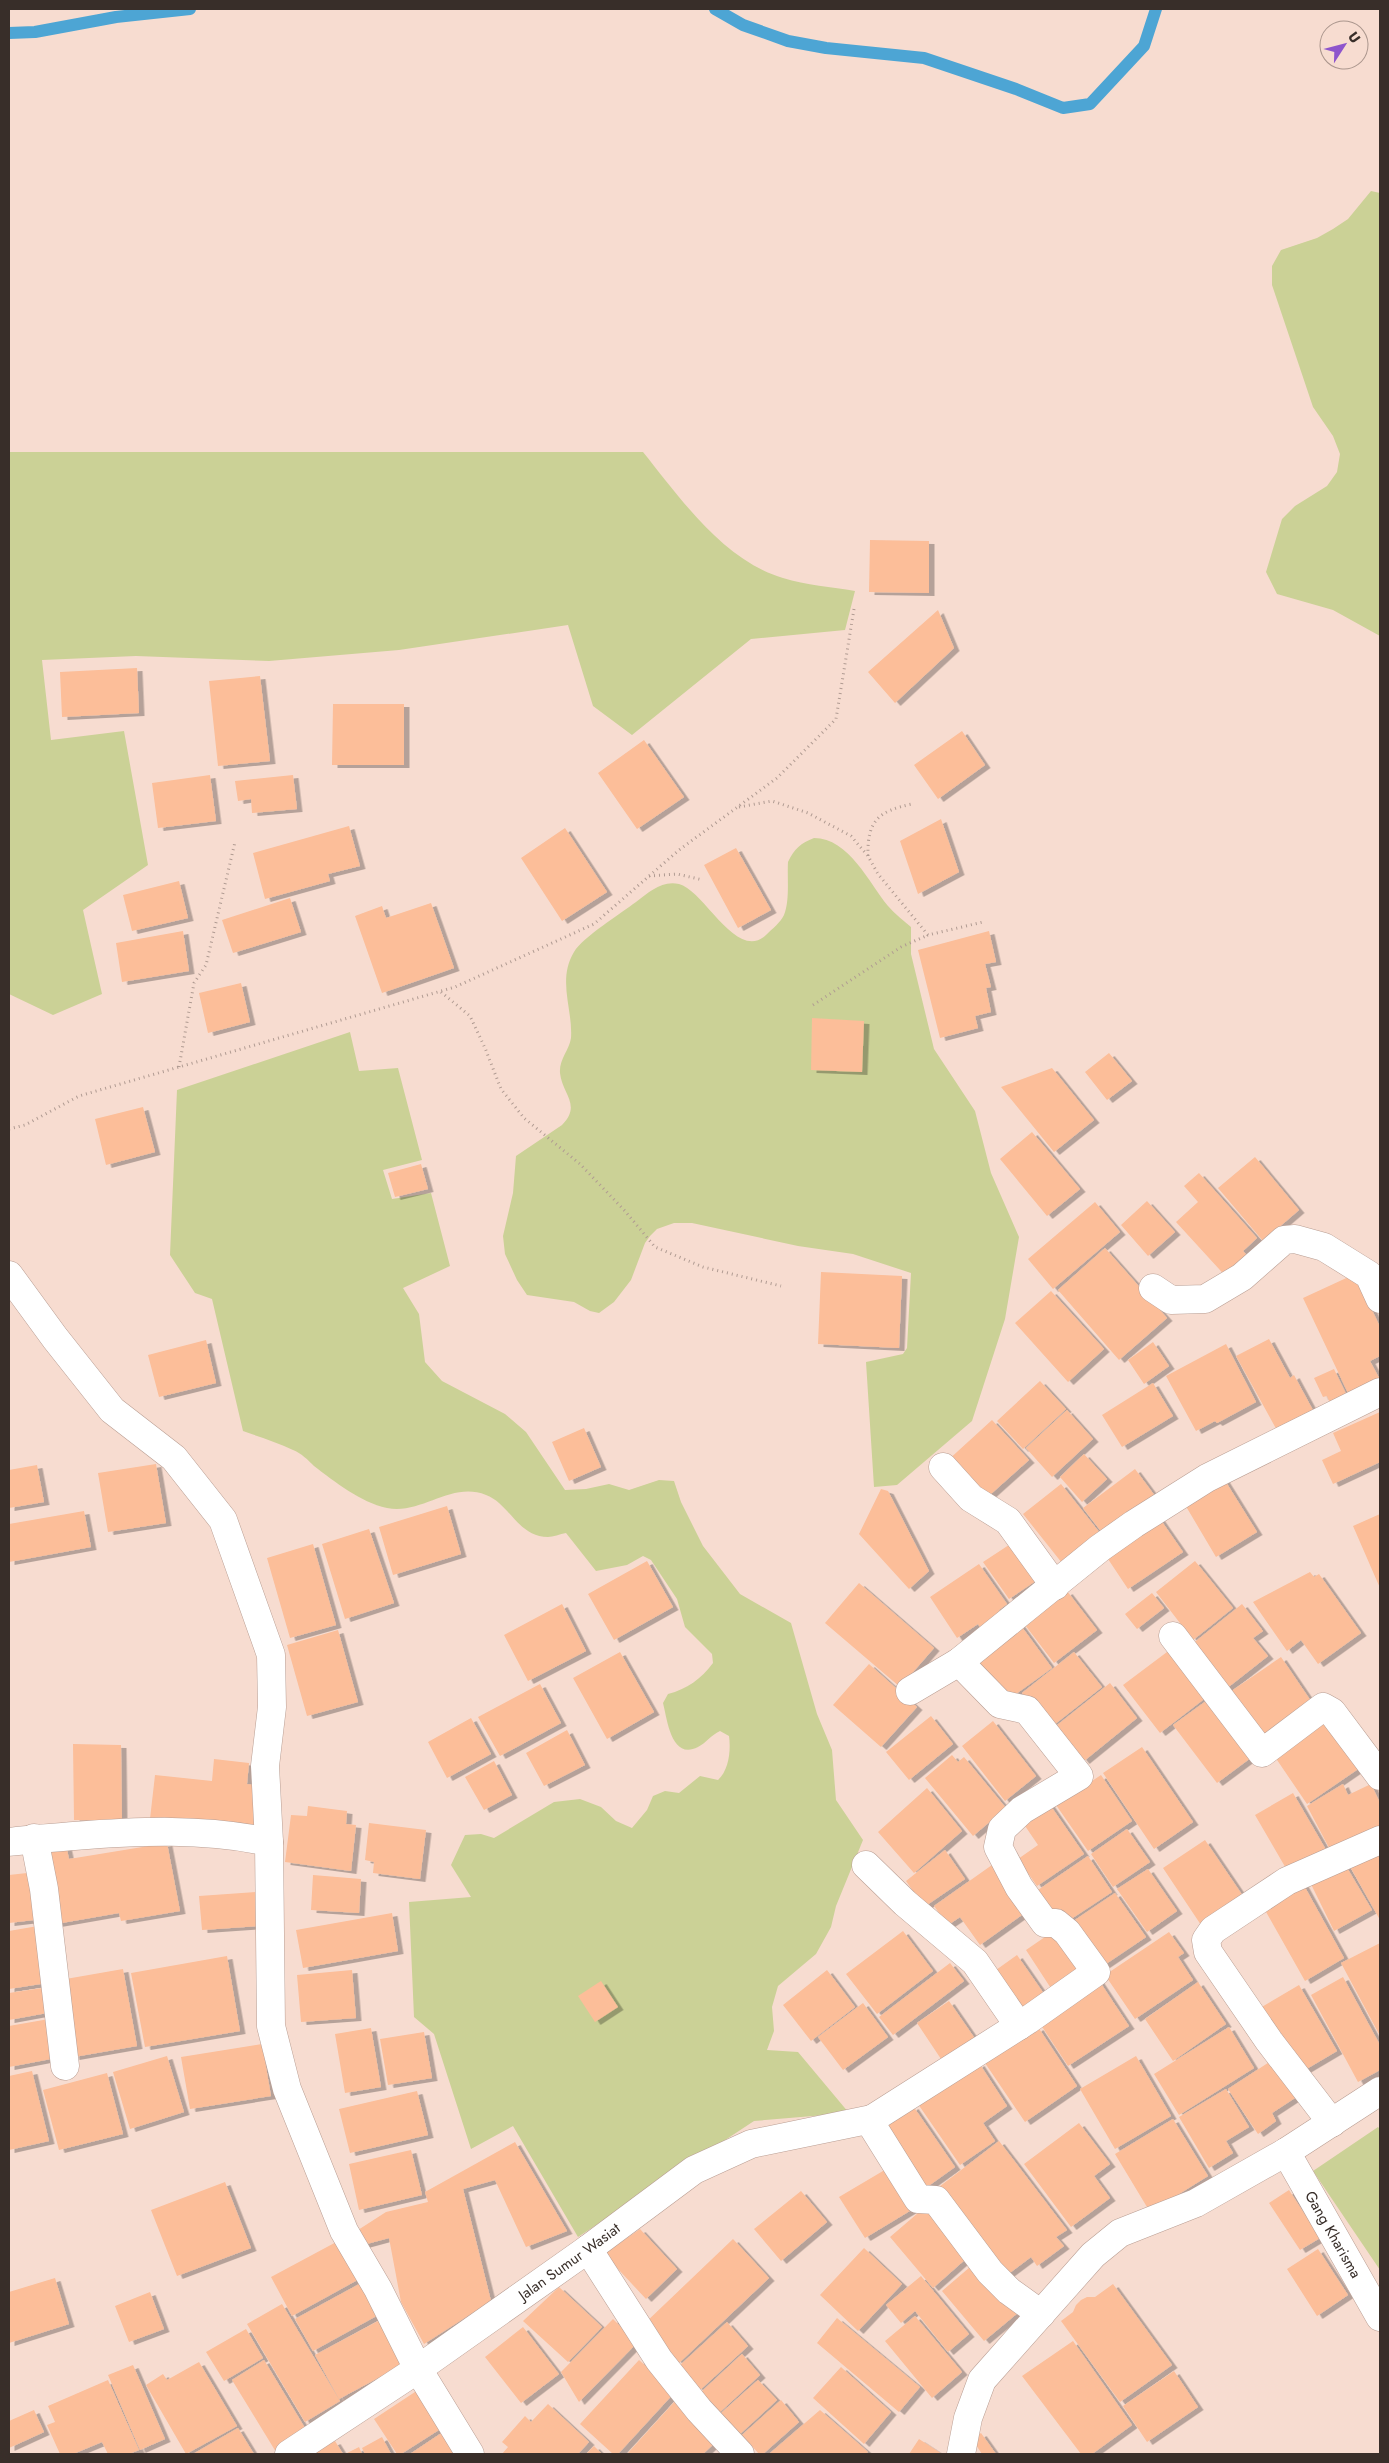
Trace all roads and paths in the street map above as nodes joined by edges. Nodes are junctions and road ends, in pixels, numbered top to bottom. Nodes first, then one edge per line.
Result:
1 (854, 609) dead end
2 (912, 804) dead end
3 (736, 808) junction
4 (235, 842) dead end
5 (868, 856) junction
6 (649, 876) junction
7 (703, 880) dead end
8 (982, 922) dead end
9 (928, 935) junction
10 (441, 992) junction
11 (812, 1005) dead end
12 (179, 1067) junction
13 (9, 1129) edge
14 (9, 1275) edge
15 (781, 1286) dead end
16 (1153, 1288) dead end
17 (1380, 1300) edge
18 (1380, 1392) edge
19 (943, 1466) dead end
20 (1055, 1586) junction
21 (1173, 1636) dead end
22 (959, 1662) junction
23 (910, 1691) dead end
24 (1380, 1776) edge
25 (22, 1840) edge
26 (1380, 1840) edge
27 (269, 1842) junction
28 (866, 1864) dead end
29 (1018, 2026) junction
30 (64, 2066) dead end
31 (1380, 2091) edge
32 (872, 2119) junction
33 (1332, 2123) junction
34 (1286, 2152) junction
35 (588, 2249) junction
36 (1041, 2314) junction
37 (1380, 2317) edge
38 (418, 2370) junction
39 (966, 2450) edge
40 (289, 2454) edge
41 (470, 2454) edge
42 (740, 2454) edge

1 - 3 path
2 - 5 path
3 - 5 path
3 - 6 path
4 - 12 path
5 - 9 path
6 - 7 path
6 - 10 path
8 - 9 path
9 - 11 path
10 - 12 path
10 - 15 path
12 - 13 path
14 - 27 street
16 - 17 street
18 - 20 street
19 - 20 street
20 - 22 street
21 - 24 street
22 - 23 street
22 - 29 street
25 - 27 street
25 - 30 street
26 - 33 street
27 - 38 street
28 - 29 street
29 - 32 street
31 - 33 street
32 - 35 street, Jalan Sumur Wasiat
32 - 36 street
33 - 34 street
34 - 36 street
34 - 37 street, Gang Kharisma
35 - 38 street, Jalan Sumur Wasiat
35 - 42 street
36 - 39 street
38 - 40 street, Jalan Sumur Wasiat
38 - 41 street

